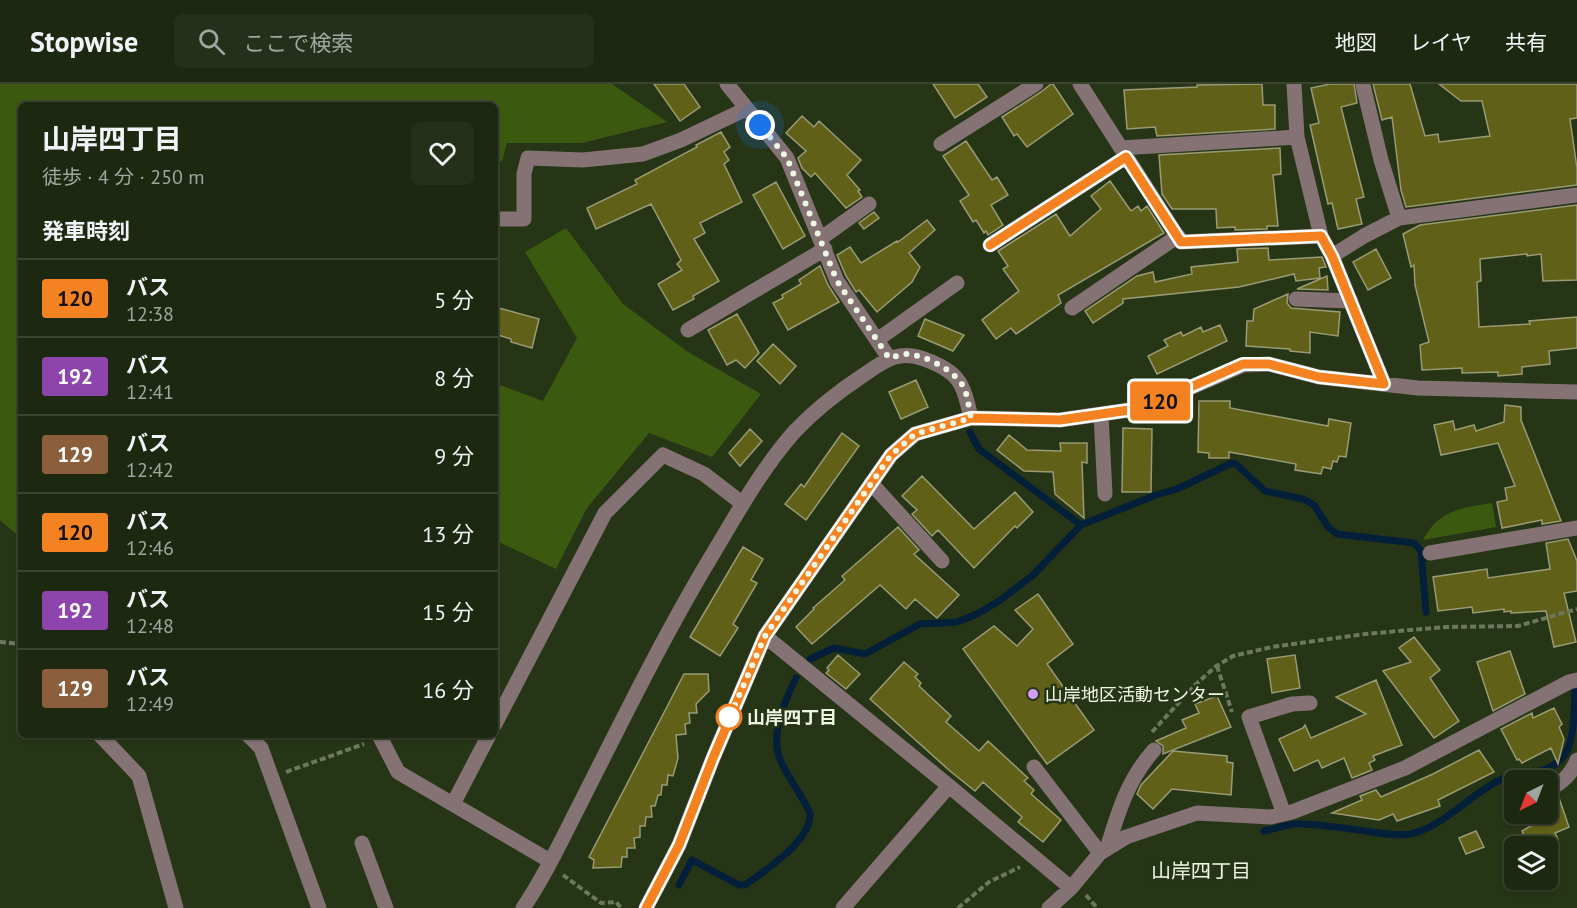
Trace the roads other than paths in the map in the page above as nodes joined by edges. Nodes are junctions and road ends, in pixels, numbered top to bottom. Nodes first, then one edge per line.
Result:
1 (727, 84) edge
2 (1036, 84) edge
3 (1080, 84) edge
4 (1294, 84) edge
5 (1363, 85) edge
6 (746, 108) junction
7 (1296, 137) junction
8 (941, 144) dead end
9 (1124, 153) junction
10 (1577, 195) edge
11 (869, 204) dead end
12 (1399, 218) junction
13 (498, 219) edge
14 (1178, 236) junction
15 (1321, 236) junction
16 (823, 244) junction
17 (990, 245) dead end
18 (1332, 256) junction
19 (957, 283) dead end
20 (1296, 299) dead end
21 (1351, 301) junction
22 (1072, 308) dead end
23 (688, 330) dead end
24 (877, 340) junction
25 (889, 358) junction
26 (1384, 384) junction
27 (1577, 392) edge
28 (1101, 414) junction
29 (971, 418) junction
30 (872, 483) junction
31 (1105, 494) dead end
32 (743, 504) junction
33 (1577, 528) edge
34 (1430, 553) dead end
35 (942, 561) dead end
36 (765, 636) junction
37 (1577, 680) edge
38 (1310, 703) dead end
39 (498, 718) edge
40 (103, 738) edge
41 (251, 738) edge
42 (381, 738) edge
43 (487, 738) edge
44 (1150, 745) road end
45 (1577, 760) edge
46 (1034, 767) dead end
47 (1558, 784) edge
48 (949, 786) junction
49 (453, 804) junction
50 (1284, 814) junction
51 (362, 843) dead end
52 (1103, 851) junction
53 (555, 867) junction
54 (1078, 891) junction
55 (176, 908) edge
56 (319, 908) edge
57 (386, 908) edge
58 (523, 908) edge
59 (646, 908) edge
60 (843, 908) edge
61 (1050, 908) edge

1 - 6 street
2 - 8 street
3 - 9 street
4 - 7 street
5 - 12 street
6 - 13 street
6 - 16 street
7 - 9 street
7 - 15 street
9 - 14 street
9 - 17 street
10 - 12 street
11 - 16 street
12 - 18 street
14 - 15 street
14 - 22 street
15 - 18 street
16 - 23 street
16 - 24 street
18 - 21 street
19 - 24 street
20 - 21 street
21 - 26 street
24 - 25 street
25 - 29 street
25 - 32 street
26 - 27 street
26 - 28 street
28 - 29 street
28 - 31 street
29 - 30 street
30 - 35 street
30 - 36 street
32 - 39 street
32 - 53 street
33 - 34 street
36 - 48 street
36 - 59 street
37 - 50 street
38 - 50 street
40 - 55 street
41 - 56 street
42 - 49 street
43 - 49 street
44 - 52 street
45 - 47 street
46 - 52 street
48 - 54 street
48 - 60 street
49 - 53 street
50 - 52 street
51 - 57 street
52 - 54 street
53 - 58 street
54 - 61 street

